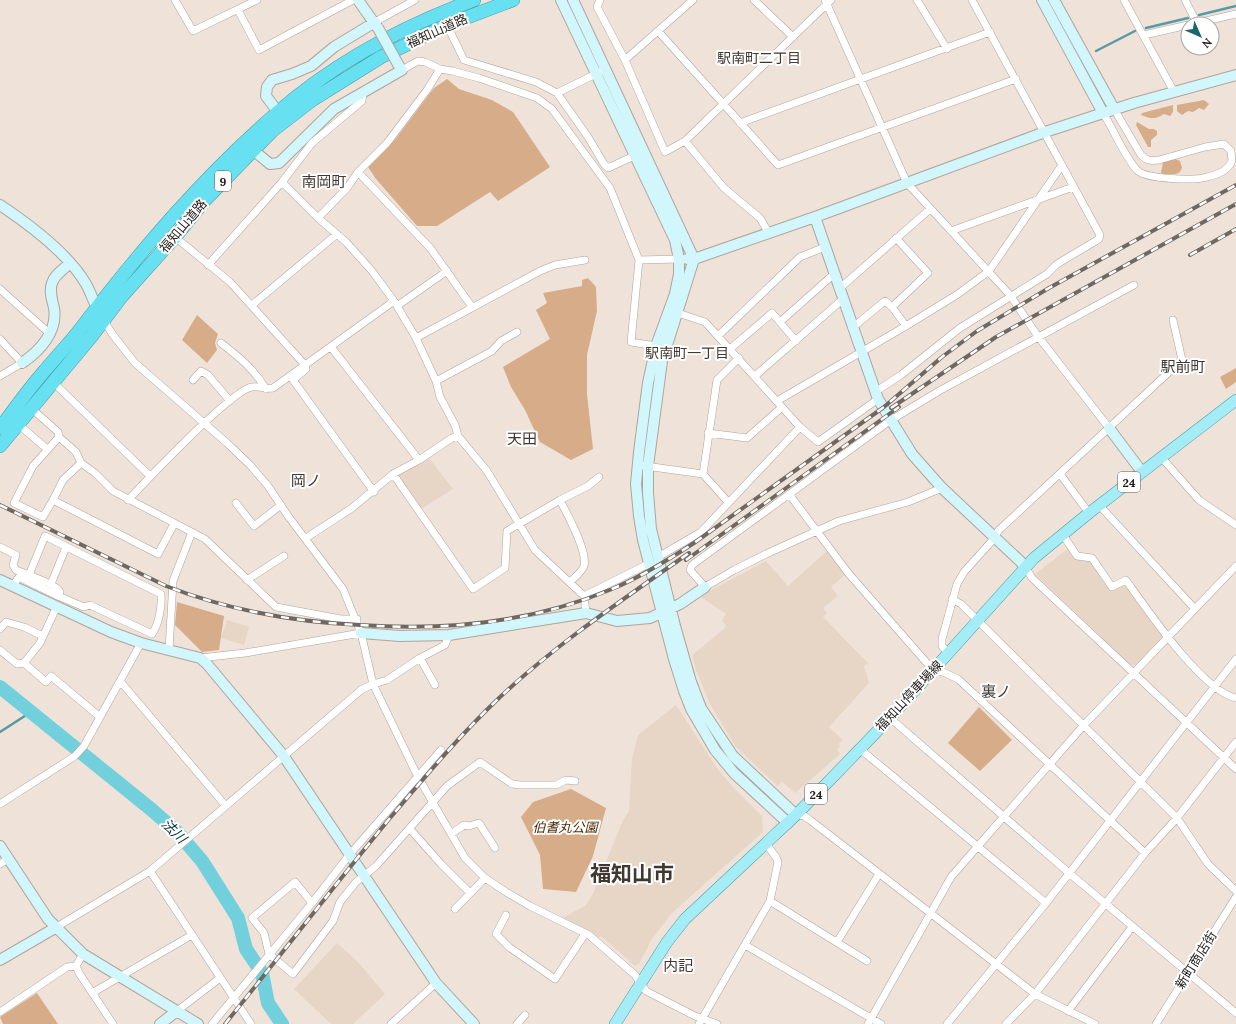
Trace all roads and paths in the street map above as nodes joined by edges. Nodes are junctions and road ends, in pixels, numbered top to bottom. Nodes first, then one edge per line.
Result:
1 (175, 0) edge
2 (257, 0) edge
3 (353, 0) edge
4 (358, 0) edge
5 (415, 0) edge
6 (474, 0) edge
7 (513, 0) edge
8 (561, 0) edge
9 (573, 0) edge
10 (600, 0) edge
11 (693, 0) edge
12 (754, 0) edge
13 (917, 0) edge
14 (972, 0) edge
15 (1042, 0) edge
16 (1054, 0) edge
17 (1124, 0) edge
18 (1185, 0) edge
19 (828, 1) edge
20 (238, 10) junction
21 (1236, 14) edge
22 (1192, 16) edge
23 (1220, 18) edge
24 (376, 25) junction
25 (447, 25) junction
26 (1180, 27) edge
27 (658, 31) junction
28 (990, 32) junction
29 (1144, 35) junction
30 (793, 37) junction
31 (947, 49) junction
32 (625, 60) junction
33 (400, 68) junction
34 (440, 69) junction
35 (601, 72) junction
36 (1236, 76) edge
37 (1016, 79) junction
38 (860, 80) junction
39 (363, 92) junction
40 (1174, 92) junction
41 (557, 93) junction
42 (723, 104) junction
43 (1114, 109) junction
44 (278, 112) junction
45 (1103, 113) junction
46 (740, 123) junction
47 (882, 128) junction
48 (1045, 132) junction
49 (686, 141) junction
50 (253, 150) junction
51 (634, 156) junction
52 (1062, 165) junction
53 (358, 172) junction
54 (282, 182) junction
55 (906, 183) junction
56 (1073, 187) junction
57 (1038, 200) junction
58 (0, 205) edge
59 (930, 209) junction
60 (815, 217) junction
61 (318, 218) junction
62 (951, 231) junction
63 (768, 232) junction
64 (337, 234) junction
65 (175, 237) junction
66 (896, 238) junction
67 (825, 247) junction
68 (679, 259) junction
69 (694, 259) junction
70 (585, 260) dead end
71 (639, 260) junction
72 (70, 263) junction
73 (208, 264) junction
74 (447, 271) junction
75 (989, 271) junction
76 (834, 274) junction
77 (1134, 285) dead end
78 (839, 288) junction
79 (0, 289) edge
80 (1010, 295) junction
81 (843, 299) junction
82 (396, 303) junction
83 (252, 306) junction
84 (97, 307) junction
85 (472, 307) junction
86 (892, 307) junction
87 (678, 313) junction
88 (1173, 320) dead end
89 (104, 321) junction
90 (780, 322) junction
91 (906, 326) junction
92 (852, 328) junction
93 (517, 332) dead end
94 (49, 333) junction
95 (718, 336) junction
96 (416, 338) junction
97 (1039, 338) junction
98 (0, 339) edge
99 (796, 341) junction
100 (221, 343) dead end
101 (656, 346) junction
102 (331, 347) junction
103 (730, 349) junction
104 (862, 353) junction
105 (739, 358) junction
106 (22, 363) junction
107 (305, 365) junction
108 (0, 376) edge
109 (755, 376) junction
110 (193, 380) dead end
111 (436, 381) junction
112 (53, 382) junction
113 (266, 389) junction
114 (876, 395) junction
115 (1236, 400) edge
116 (230, 401) junction
117 (777, 401) junction
118 (782, 407) junction
119 (31, 408) junction
120 (891, 420) junction
121 (205, 423) junction
122 (18, 424) junction
123 (800, 427) junction
124 (0, 428) edge
125 (1109, 428) junction
126 (708, 433) junction
127 (458, 436) junction
128 (59, 438) junction
129 (0, 446) edge
130 (47, 449) junction
131 (1162, 458) junction
132 (418, 460) junction
133 (81, 463) junction
134 (643, 466) junction
135 (1142, 472) junction
136 (393, 474) junction
137 (703, 474) junction
138 (1060, 474) junction
139 (150, 476) junction
140 (599, 477) dead end
141 (942, 488) junction
142 (374, 492) junction
143 (789, 494) junction
144 (53, 500) junction
145 (128, 500) junction
146 (560, 500) junction
147 (728, 502) junction
148 (236, 503) dead end
149 (281, 505) junction
150 (1099, 506) junction
151 (1089, 513) junction
152 (519, 523) junction
153 (174, 524) junction
154 (1236, 525) edge
155 (192, 532) junction
156 (817, 532) junction
157 (1063, 535) junction
158 (994, 537) junction
159 (306, 538) junction
160 (0, 547) edge
161 (66, 547) junction
162 (284, 556) dead end
163 (654, 560) junction
164 (1236, 566) edge
165 (1026, 568) junction
166 (29, 575) junction
167 (0, 580) edge
168 (247, 580) junction
169 (570, 582) junction
170 (51, 584) junction
171 (13, 585) junction
172 (705, 588) junction
173 (58, 596) junction
174 (584, 596) junction
175 (952, 599) junction
176 (57, 606) junction
177 (1195, 609) junction
178 (667, 612) junction
179 (586, 613) junction
180 (356, 619) junction
181 (978, 621) junction
182 (0, 628) edge
183 (362, 634) junction
184 (43, 636) junction
185 (449, 636) junction
186 (1168, 637) junction
187 (141, 643) junction
188 (0, 650) edge
189 (170, 650) junction
190 (948, 653) junction
191 (200, 658) junction
192 (420, 658) junction
193 (1236, 659) edge
194 (24, 663) junction
195 (933, 670) junction
196 (1133, 673) junction
197 (120, 681) junction
198 (373, 684) junction
199 (435, 685) dead end
200 (1215, 686) junction
201 (1236, 698) edge
202 (100, 717) junction
203 (890, 718) junction
204 (1187, 723) junction
205 (1083, 726) junction
206 (1236, 742) edge
207 (860, 749) junction
208 (441, 750) dead end
209 (283, 755) junction
210 (1223, 758) junction
211 (1048, 764) junction
212 (1236, 769) edge
213 (417, 775) junction
214 (575, 781) dead end
215 (1141, 782) junction
216 (433, 801) junction
217 (0, 804) edge
218 (225, 805) junction
219 (1003, 816) junction
220 (1177, 818) junction
221 (792, 819) junction
222 (1110, 820) junction
223 (410, 829) junction
224 (451, 834) junction
225 (766, 844) junction
226 (0, 846) edge
227 (977, 846) junction
228 (495, 848) dead end
229 (1145, 853) junction
230 (350, 854) junction
231 (4, 861) edge
232 (150, 871) junction
233 (1069, 873) junction
234 (879, 874) junction
235 (364, 875) junction
236 (485, 878) junction
237 (1236, 891) edge
238 (470, 893) junction
239 (1236, 897) edge
240 (770, 901) junction
241 (1046, 903) junction
242 (312, 904) junction
243 (1106, 904) junction
244 (455, 909) dead end
245 (930, 913) junction
246 (506, 915) dead end
247 (1132, 927) junction
248 (55, 928) junction
249 (585, 934) junction
250 (192, 935) junction
251 (837, 942) junction
252 (745, 945) junction
253 (83, 954) junction
254 (267, 957) junction
255 (0, 960) edge
256 (867, 960) dead end
257 (996, 962) junction
258 (76, 966) junction
259 (1188, 973) junction
260 (120, 976) junction
261 (220, 978) junction
262 (640, 982) junction
263 (436, 983) junction
264 (92, 993) junction
265 (1035, 994) junction
266 (234, 998) junction
267 (177, 1011) junction
268 (1068, 1011) junction
269 (0, 1012) edge
270 (1236, 1013) edge
271 (525, 1015) dead end
272 (701, 1021) edge
273 (870, 1021) edge
274 (113, 1024) edge
275 (160, 1024) edge
276 (198, 1024) edge
277 (212, 1024) edge
278 (251, 1024) edge
279 (391, 1024) edge
280 (474, 1024) edge
281 (517, 1024) edge
282 (615, 1024) edge
283 (717, 1024) edge
284 (881, 1024) edge
285 (947, 1024) edge
286 (1006, 1024) edge
287 (1095, 1024) edge
288 (1156, 1024) edge

1 - 20 street
2 - 20 street
3 - 20 street
4 - 24 street
5 - 24 street
6 - 44 highway, 福知山道路 / 9
7 - 25 highway, 福知山道路 / 9
8 - 35 street
9 - 35 street
10 - 32 street
11 - 27 street
12 - 30 street
13 - 31 street
14 - 28 street
15 - 45 street
16 - 43 street
17 - 29 street
18 - 22 street
19 - 30 street
19 - 38 street
21 - 23 street
24 - 33 street, bridge
24 - 44 street
25 - 41 street
25 - 50 highway, 福知山道路 / 9
26 - 29 street
27 - 32 street
27 - 42 street
28 - 31 street
28 - 37 street
29 - 40 street
30 - 42 street
31 - 38 street
32 - 49 street
33 - 34 street
33 - 39 street
34 - 53 street
34 - 71 street
35 - 41 street
35 - 51 street
35 - 69 street
36 - 40 street
37 - 47 street
37 - 48 street
38 - 46 street
38 - 47 street
39 - 50 street
39 - 54 street
40 - 43 street
41 - 51 street
42 - 46 street
42 - 49 street
43 - 45 street
43 - 45 street
44 - 84 highway, 福知山道路 / 9
45 - 48 street
46 - 47 street
47 - 55 street
48 - 52 street
48 - 55 street
49 - 63 street
50 - 65 highway, 福知山道路 / 9
51 - 68 street
52 - 56 street
52 - 57 street
53 - 61 street
53 - 74 street
54 - 61 street
54 - 73 street
55 - 59 street
55 - 60 street
56 - 57 street
56 - 80 street
57 - 62 street
57 - 75 street
58 - 72 street
59 - 62 street
59 - 66 street
60 - 63 street
60 - 67 street
61 - 64 street
62 - 75 street
63 - 69 street
64 - 82 street
64 - 83 street
65 - 73 street
65 - 89 highway, 福知山道路 / 9
66 - 78 street
66 - 86 street
67 - 76 street
67 - 95 street
68 - 69 street
68 - 71 street
68 - 101 street
69 - 87 street
70 - 85 street
71 - 101 street
72 - 84 street
72 - 94 street
73 - 83 street
74 - 82 street
74 - 85 street
75 - 80 street
75 - 91 street
76 - 78 street
76 - 90 street
77 - 97 street
78 - 81 street
79 - 94 street
80 - 97 street
80 - 114 street
81 - 92 street
81 - 99 street
82 - 96 street
82 - 102 street
83 - 107 street
84 - 89 street
84 - 124 highway, 福知山道路 / 9
85 - 96 street
86 - 91 street
86 - 92 street
87 - 95 street
87 - 134 street
88 - 125 street
89 - 112 highway, 福知山道路 / 9
89 - 121 street
90 - 99 street
90 - 103 street
91 - 104 street
92 - 104 street
93 - 111 street
94 - 106 street
95 - 103 street
96 - 111 street
97 - 120 street
97 - 125 street
98 - 106 street
99 - 109 street
100 - 113 street
101 - 134 street
102 - 107 street
102 - 132 street
103 - 105 street
104 - 114 street
104 - 117 street
105 - 109 street
105 - 126 street
106 - 108 street
107 - 113 street
107 - 142 street
109 - 117 street
110 - 116 street
111 - 127 street
112 - 119 highway, 福知山道路 / 9
112 - 139 street
113 - 116 street
114 - 120 street
114 - 123 street
115 - 131 main road, 福知山停車場線 / 24
116 - 121 street
117 - 118 street
118 - 123 street
118 - 126 street
119 - 122 highway, 福知山道路 / 9
119 - 128 street
120 - 141 street
120 - 143 street
121 - 139 street
121 - 149 street
122 - 129 highway, 福知山道路 / 9
122 - 130 street
123 - 147 street
125 - 135 street
125 - 138 street
126 - 137 street
127 - 132 street
127 - 152 street
128 - 130 street
128 - 133 street
130 - 144 street
131 - 135 main road, 福知山停車場線 / 24
131 - 154 street
132 - 136 street
133 - 144 street
133 - 145 street
134 - 137 street
134 - 163 street
135 - 150 main road, 福知山停車場線 / 24
136 - 142 street
136 - 152 street
137 - 147 street
138 - 151 street
138 - 158 street
139 - 145 street
140 - 146 street
141 - 156 street
141 - 158 street
142 - 159 street
143 - 156 street
143 - 172 street
144 - 153 street
145 - 153 street
146 - 152 street
146 - 169 street
147 - 163 street
148 - 149 street
149 - 159 street
150 - 151 main road, 福知山停車場線 / 24
150 - 177 street
151 - 157 main road, 福知山停車場線 / 24
152 - 169 street
153 - 155 street
155 - 168 street
155 - 189 street
156 - 172 street
156 - 195 street
157 - 165 main road, 福知山停車場線 / 24
157 - 186 street
158 - 165 street
158 - 175 street
159 - 180 street
160 - 166 street
161 - 166 street
161 - 170 street
161 - 173 street
162 - 168 street
163 - 174 street
163 - 178 street
164 - 177 street
165 - 181 main road, 福知山停車場線 / 24
165 - 196 street
166 - 170 street
167 - 171 street
168 - 180 street
169 - 174 street
170 - 173 street
171 - 173 street
171 - 176 street
172 - 178 street
174 - 179 street
175 - 181 street
175 - 190 street
176 - 184 street
176 - 187 street
177 - 186 street
178 - 179 street
178 - 221 street
179 - 185 street
180 - 183 street
181 - 190 main road, 福知山停車場線 / 24
181 - 205 street
182 - 184 street
183 - 185 street
183 - 191 street
183 - 198 street
184 - 194 street
185 - 192 street
186 - 196 street
186 - 200 street
187 - 189 street
187 - 197 street
188 - 194 street
189 - 191 street
190 - 195 main road, 福知山停車場線 / 24
191 - 209 street
192 - 198 street
192 - 199 street
193 - 200 street
194 - 202 street
195 - 203 main road, 福知山停車場線 / 24
195 - 211 street
196 - 204 street
196 - 205 street
197 - 202 street
197 - 218 street
198 - 209 street
198 - 213 street
200 - 201 street
200 - 204 street
202 - 217 street
203 - 207 main road, 福知山停車場線 / 24
203 - 219 street
204 - 210 street
204 - 215 street
205 - 211 street
205 - 215 street
206 - 210 street
207 - 221 main road, 福知山停車場線 / 24
207 - 227 street
208 - 213 street
209 - 218 street
209 - 230 street
210 - 212 street
210 - 220 street
211 - 219 street
211 - 222 street
213 - 216 street
213 - 230 street
214 - 216 street
215 - 220 street
215 - 222 street
216 - 223 street
216 - 224 street
218 - 232 street
219 - 227 street
219 - 233 street
220 - 229 street
220 - 237 street
221 - 225 main road, 福知山停車場線 / 24
221 - 234 street
222 - 229 street
222 - 233 street
223 - 235 street
223 - 238 street
224 - 228 street
224 - 236 street
225 - 240 street
225 - 262 main road, 福知山停車場線 / 24
226 - 231 street
227 - 241 street
227 - 245 street
229 - 243 street
230 - 235 street
230 - 242 street
231 - 248 street
232 - 248 street
232 - 250 street
233 - 241 street
233 - 243 street
234 - 245 street
234 - 251 street
235 - 254 street
235 - 263 street
236 - 238 street
236 - 249 street
238 - 244 street
239 - 259 street, 新町商店街
240 - 251 street
240 - 252 street
241 - 257 street
242 - 254 street
242 - 254 street
243 - 247 street
243 - 265 street
245 - 257 street
245 - 273 street
246 - 249 street
247 - 259 street
247 - 268 street
248 - 253 street
248 - 255 street
249 - 262 street
250 - 260 street
250 - 261 street
251 - 256 street
252 - 272 street
252 - 273 street
253 - 258 street
253 - 260 street
254 - 266 street
257 - 265 street
257 - 285 street
258 - 264 street
258 - 269 street
259 - 270 street
259 - 288 street, 新町商店街
260 - 264 street
260 - 267 street
261 - 266 street
261 - 267 street
262 - 272 street
262 - 282 main road, 福知山停車場線 / 24
263 - 279 street
263 - 280 street
264 - 274 street
265 - 268 street
265 - 286 street
266 - 277 street
266 - 278 street
267 - 275 street
267 - 276 street
268 - 287 street
271 - 281 street
272 - 283 street
273 - 284 street

